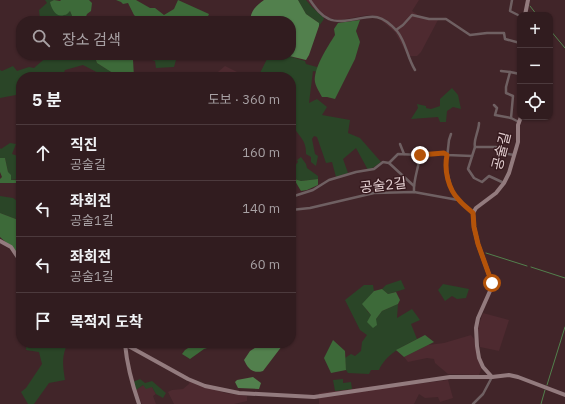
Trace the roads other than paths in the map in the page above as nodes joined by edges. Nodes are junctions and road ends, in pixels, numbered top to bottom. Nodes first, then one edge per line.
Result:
1 (310, 0) edge
2 (512, 0) edge
3 (528, 0) edge
4 (526, 12) edge
5 (517, 14) edge
6 (396, 30) junction
7 (517, 42) edge
8 (415, 70) dead end
9 (501, 72) dead end
10 (510, 72) junction
11 (517, 73) edge
12 (494, 104) dead end
13 (511, 118) junction
14 (519, 122) joint
15 (479, 123) dead end
16 (451, 134) dead end
17 (400, 144) dead end
18 (475, 147) junction
19 (404, 154) junction
20 (420, 155) junction
21 (447, 155) junction
22 (515, 155) junction
23 (472, 156) junction
24 (389, 163) junction
25 (504, 183) junction
26 (414, 186) junction
27 (414, 192) junction
28 (296, 195) edge
29 (458, 200) junction
30 (296, 209) edge
31 (473, 213) junction
32 (0, 241) edge
33 (16, 254) edge
34 (124, 348) edge
35 (131, 348) edge
36 (492, 377) junction
37 (565, 395) edge
38 (139, 404) edge
39 (473, 404) edge

1 - 6 street
2 - 5 street
3 - 4 street
6 - 7 street
6 - 8 street
9 - 10 street
10 - 11 street
10 - 13 street, 공술길
12 - 13 street, 공술길
13 - 14 street, 공술길
14 - 22 street, 공술길
15 - 18 street
16 - 21 street
17 - 19 street
18 - 22 street
18 - 23 street
19 - 20 street
19 - 24 street
20 - 21 street
20 - 26 street
21 - 23 street
21 - 29 street
22 - 25 street, 공술길
23 - 25 street
24 - 26 street
24 - 28 street
25 - 31 street, 공술길
26 - 27 street
27 - 29 street, 공술2길
27 - 30 street, 공술2길
29 - 31 street
31 - 36 street
32 - 33 street
34 - 38 street
35 - 36 street
36 - 37 street
36 - 39 street

